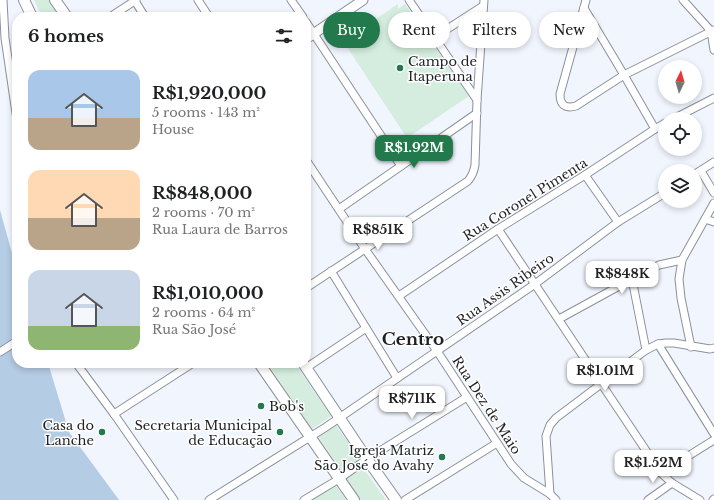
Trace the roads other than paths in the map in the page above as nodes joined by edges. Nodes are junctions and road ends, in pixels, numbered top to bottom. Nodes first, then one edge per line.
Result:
1 (3, 0) edge
2 (24, 0) edge
3 (55, 0) edge
4 (135, 0) edge
5 (198, 0) edge
6 (291, 0) edge
7 (363, 0) edge
8 (409, 0) edge
9 (586, 0) edge
10 (683, 0) edge
11 (484, 3) edge
12 (584, 8) junction
13 (30, 12) edge
14 (63, 12) edge
15 (117, 12) edge
16 (142, 12) edge
17 (206, 12) edge
18 (299, 12) edge
19 (417, 12) edge
20 (450, 25) edge
21 (311, 29) edge
22 (712, 31) edge
23 (314, 33) junction
24 (311, 35) edge
25 (442, 48) edge
26 (714, 50) edge
27 (12, 71) edge
28 (624, 75) junction
29 (714, 98) edge
30 (477, 100) junction
31 (477, 112) junction
32 (687, 112) edge
33 (658, 127) edge
34 (655, 129) junction
35 (714, 162) edge
36 (401, 166) junction
37 (311, 167) edge
38 (702, 170) edge
39 (585, 175) junction
40 (702, 178) edge
41 (714, 193) edge
42 (658, 197) edge
43 (714, 203) edge
44 (339, 209) junction
45 (705, 219) junction
46 (618, 222) junction
47 (714, 222) edge
48 (498, 229) junction
49 (365, 249) junction
50 (682, 260) junction
51 (331, 271) junction
52 (632, 279) junction
53 (535, 284) junction
54 (311, 285) edge
55 (399, 296) junction
56 (559, 319) junction
57 (366, 328) junction
58 (12, 344) edge
59 (658, 344) junction
60 (691, 347) junction
61 (714, 348) edge
62 (646, 350) junction
63 (437, 351) junction
64 (0, 352) edge
65 (311, 361) edge
66 (76, 368) edge
67 (80, 368) edge
68 (185, 368) edge
69 (262, 368) edge
70 (307, 368) edge
71 (83, 373) junction
72 (397, 378) junction
73 (601, 384) junction
74 (467, 397) junction
75 (114, 414) junction
76 (339, 418) junction
77 (714, 434) edge
78 (310, 437) junction
79 (714, 440) edge
80 (497, 443) junction
81 (367, 459) junction
82 (661, 474) junction
83 (339, 479) junction
84 (672, 483) junction
85 (550, 494) junction
86 (174, 500) edge
87 (209, 500) edge
88 (304, 500) edge
89 (354, 500) edge
90 (396, 500) edge
91 (405, 500) edge
92 (556, 500) edge
93 (648, 500) edge
94 (700, 500) edge

1 - 27 street
2 - 13 highway
3 - 14 highway
4 - 15 street
4 - 16 street
5 - 17 street
6 - 18 street
7 - 23 main road
8 - 19 street
9 - 12 street
10 - 22 street
11 - 20 street
11 - 30 street
12 - 28 street
12 - 28 street
21 - 23 street
22 - 26 street
22 - 28 street
23 - 24 main road
23 - 36 street
25 - 30 street
28 - 34 street
29 - 32 street
30 - 31 street
31 - 36 street
31 - 49 street
33 - 34 street, Rua Coronel Pimenta
34 - 39 street, Rua Coronel Pimenta
35 - 38 street
36 - 44 street
37 - 44 street, Rua Dez de Maio
39 - 46 street
39 - 48 street, Rua Coronel Pimenta
40 - 41 street
42 - 46 street, Rua Assis Ribeiro
43 - 45 street
44 - 49 street, Rua Dez de Maio
45 - 47 street
45 - 50 street
46 - 53 street, Rua Assis Ribeiro
48 - 53 street
48 - 55 street, Rua Coronel Pimenta
49 - 51 street
49 - 55 street, Rua Dez de Maio
50 - 52 street
50 - 60 street
51 - 54 street
51 - 57 street
52 - 56 street
52 - 62 street
53 - 56 street
53 - 63 street, Rua Assis Ribeiro
55 - 63 street, Rua Dez de Maio
56 - 73 street
57 - 65 street
57 - 72 street
58 - 64 street
59 - 60 street
59 - 62 street
59 - 77 street
60 - 61 street
62 - 73 street
63 - 72 street, Rua Assis Ribeiro
63 - 74 street, Rua Dez de Maio
66 - 71 street
67 - 71 street
68 - 75 street
69 - 78 highway
70 - 76 highway
71 - 75 street
72 - 76 street, Rua Assis Ribeiro
73 - 82 street
73 - 85 street
74 - 80 street, Rua Dez de Maio
74 - 81 street
75 - 86 street
76 - 78 street, Rua Assis Ribeiro
76 - 81 highway
78 - 83 highway
78 - 87 street, Rua Assis Ribeiro
79 - 82 street
80 - 85 street, Rua Dez de Maio
80 - 91 street
81 - 83 street
81 - 90 highway
82 - 84 street
83 - 88 street
83 - 89 highway
84 - 93 street
84 - 94 street
85 - 92 street, Rua Dez de Maio

